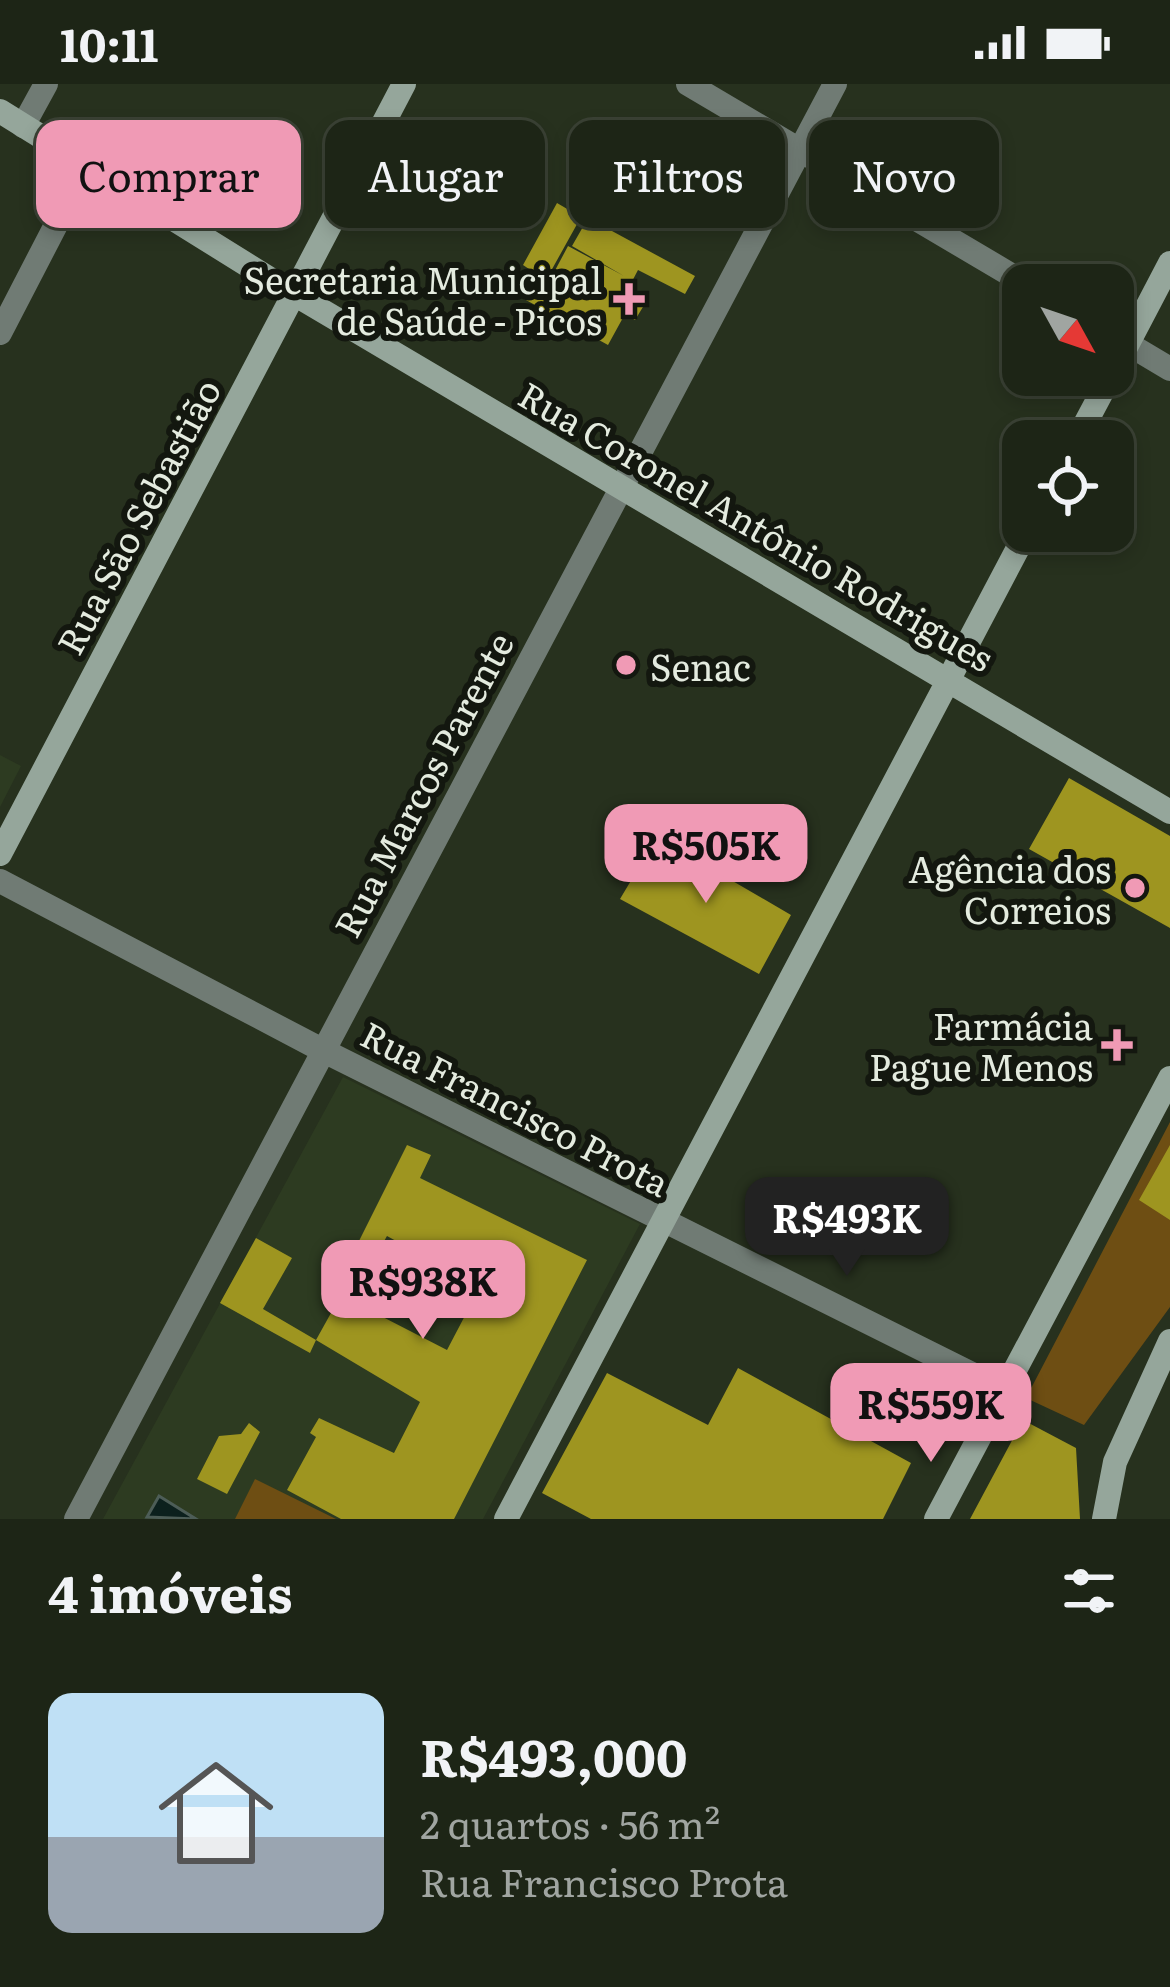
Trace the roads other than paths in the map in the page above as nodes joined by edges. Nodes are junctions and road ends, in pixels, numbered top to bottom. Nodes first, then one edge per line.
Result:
1 (46, 84) edge
2 (404, 84) edge
3 (688, 84) edge
4 (835, 84) edge
5 (0, 111) edge
6 (23, 126) junction
7 (36, 134) edge
8 (800, 151) junction
9 (54, 228) edge
10 (188, 228) edge
11 (1170, 263) edge
12 (1002, 270) edge
13 (294, 294) junction
14 (1134, 318) edge
15 (0, 333) edge
16 (1134, 348) edge
17 (1170, 369) edge
18 (620, 487) junction
19 (1016, 552) edge
20 (948, 678) junction
21 (1170, 812) edge
22 (0, 854) edge
23 (0, 881) edge
24 (324, 1051) junction
25 (1170, 1078) edge
26 (663, 1221) junction
27 (1170, 1341) edge
28 (1004, 1390) junction
29 (76, 1519) edge
30 (506, 1519) edge
31 (936, 1519) edge
32 (1104, 1519) edge

1 - 6 street
2 - 13 street, Rua São Sebastião
3 - 8 street
4 - 8 street, Rua Marcos Parente
5 - 6 street, Rua Coronel Antônio Rodrigues
6 - 7 street, Rua Coronel Antônio Rodrigues
8 - 12 street
8 - 18 street, Rua Marcos Parente
9 - 15 street
10 - 13 street, Rua Coronel Antônio Rodrigues
11 - 14 street
13 - 18 street, Rua Coronel Antônio Rodrigues
13 - 22 street, Rua São Sebastião
16 - 17 street
18 - 20 street, Rua Coronel Antônio Rodrigues
18 - 24 street, Rua Marcos Parente
19 - 20 street
20 - 21 street, Rua Coronel Antônio Rodrigues
20 - 26 street
23 - 24 street, Rua Francisco Prota
24 - 26 street, Rua Francisco Prota
24 - 29 street, Rua Marcos Parente
25 - 28 street
26 - 28 street, Rua Francisco Prota
26 - 30 street
27 - 32 street
28 - 31 street

